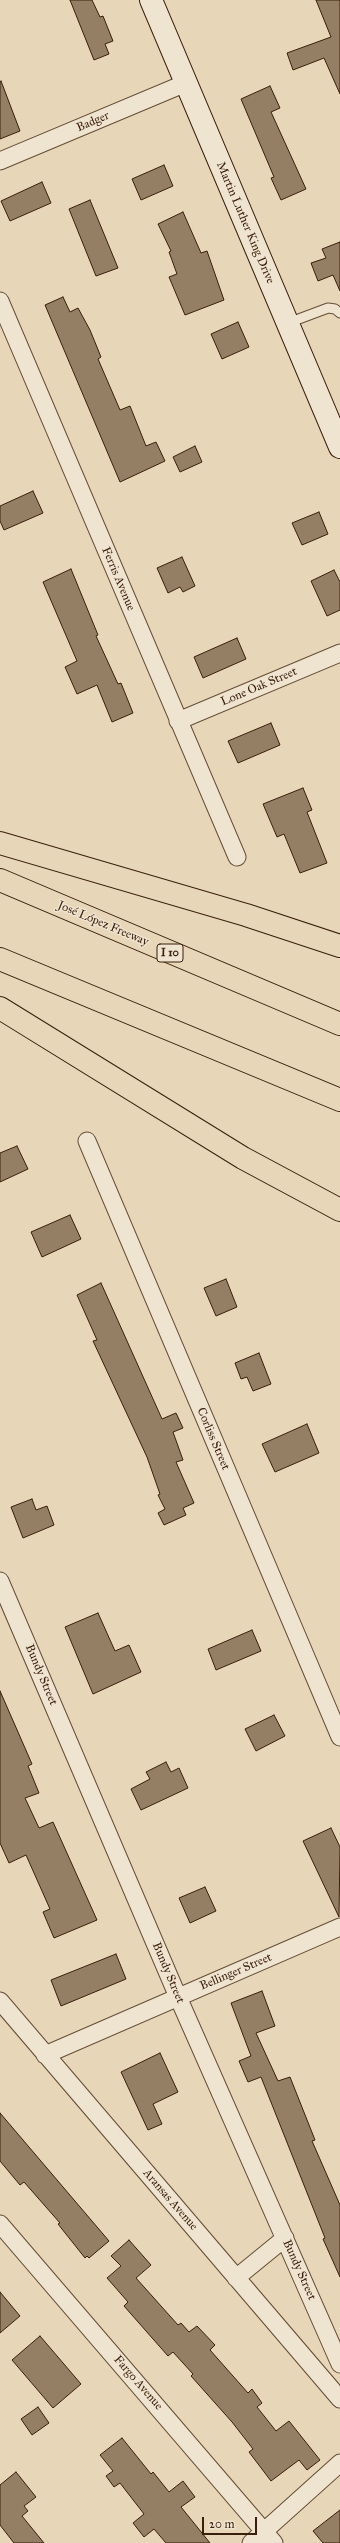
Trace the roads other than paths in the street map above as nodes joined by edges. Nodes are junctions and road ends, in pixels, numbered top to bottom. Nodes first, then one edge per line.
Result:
1 (151, 0) edge
2 (186, 83) junction
3 (0, 161) edge
4 (0, 301) edge
5 (340, 314) edge
6 (288, 323) junction
7 (340, 447) edge
8 (340, 652) edge
9 (178, 722) junction
10 (0, 843) edge
11 (237, 857) dead end
12 (0, 880) edge
13 (340, 946) edge
14 (0, 959) edge
15 (0, 1008) edge
16 (340, 1024) edge
17 (340, 1100) edge
18 (87, 1141) dead end
19 (340, 1210) edge
20 (0, 1581) edge
21 (340, 1737) edge
22 (340, 1927) edge
23 (178, 1997) junction
24 (0, 2001) edge
25 (45, 2055) junction
26 (0, 2224) edge
27 (285, 2238) junction
28 (236, 2278) junction
29 (340, 2364) edge
30 (340, 2399) edge
31 (340, 2463) edge
32 (269, 2537) edge
33 (251, 2543) edge

1 - 2 main road, Martin Luther King Drive
2 - 3 street, Badger
2 - 6 main road, Martin Luther King Drive
4 - 9 street, Ferris Avenue
5 - 6 lane
6 - 7 main road, Martin Luther King Drive
8 - 9 street, Lone Oak Street
9 - 11 street, Ferris Avenue
10 - 13 highway
12 - 16 highway, José López Freeway / I 10
14 - 17 highway
15 - 19 highway
18 - 21 street, Corliss Street
20 - 23 street, Bundy Street
22 - 23 street, Bellinger Street
23 - 25 street, Bellinger Street
23 - 27 street, Bundy Street
24 - 25 street, Aransas Avenue
25 - 28 street, Aransas Avenue
26 - 32 street, Fargo Avenue
27 - 28 street
27 - 29 street, Bundy Street
28 - 30 street, Aransas Avenue
31 - 32 street
32 - 33 street

